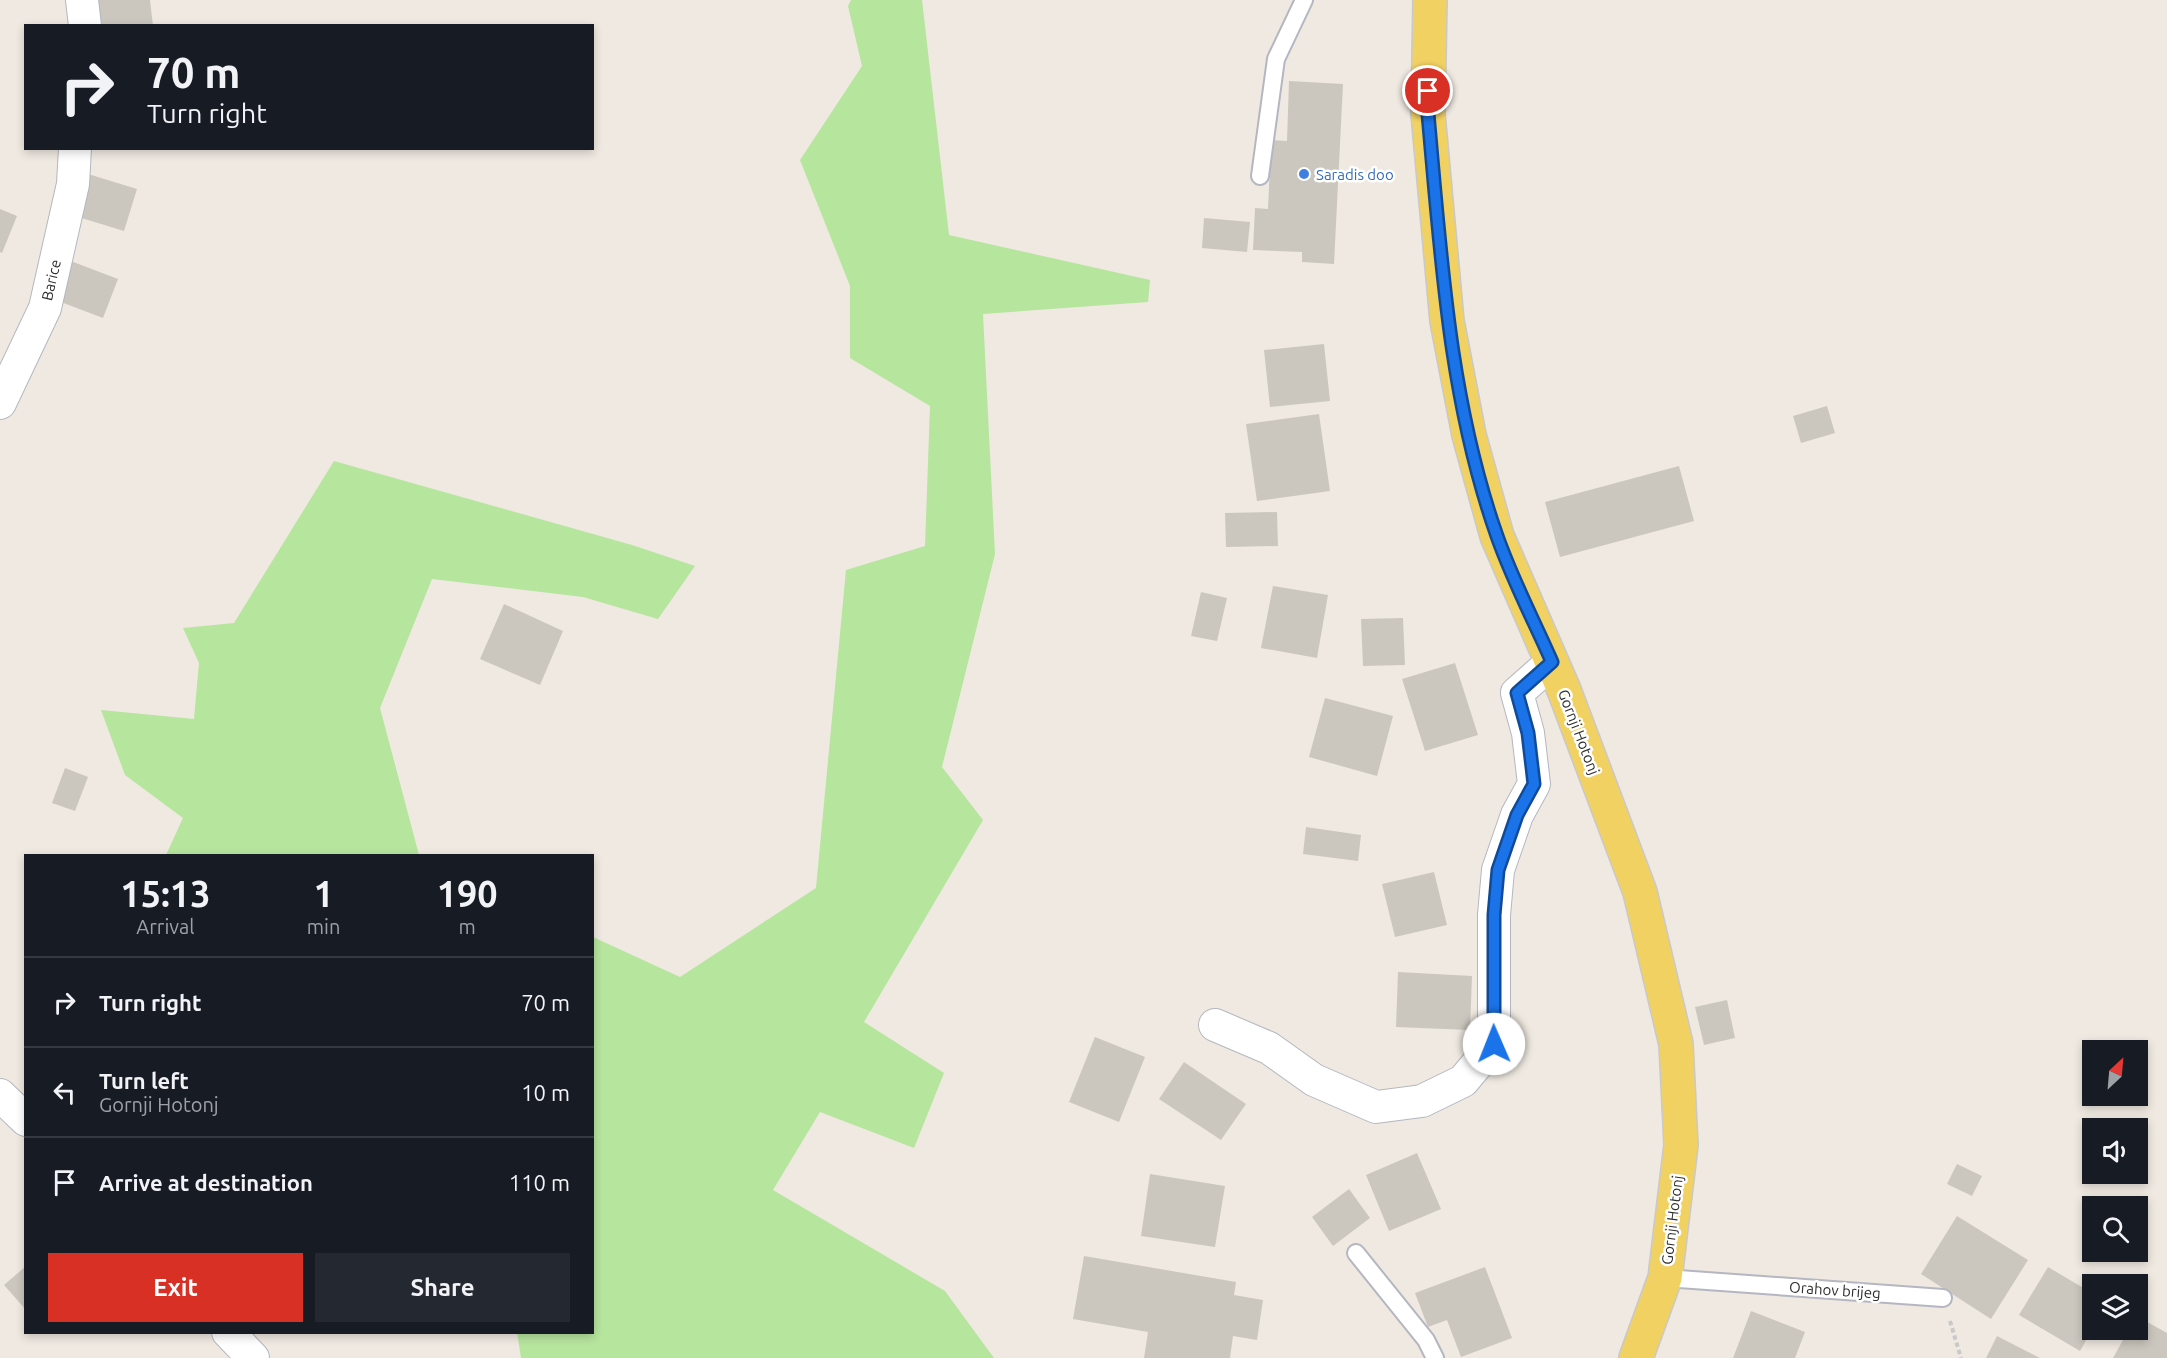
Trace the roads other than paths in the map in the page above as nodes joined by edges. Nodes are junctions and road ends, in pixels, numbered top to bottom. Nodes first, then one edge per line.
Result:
1 (82, 0) edge
2 (1304, 0) edge
3 (1430, 0) edge
4 (85, 24) edge
5 (75, 150) edge
6 (1260, 176) dead end
7 (0, 403) edge
8 (1552, 662) junction
9 (1215, 1025) dead end
10 (0, 1095) edge
11 (24, 1118) edge
12 (1356, 1253) dead end
13 (1665, 1278) junction
14 (1943, 1298) road end
15 (230, 1334) edge
16 (253, 1358) edge
17 (1435, 1358) edge
18 (1636, 1358) edge

1 - 4 street
2 - 6 lane
3 - 8 main road, Gornji Hotonj
5 - 7 street, Barice
8 - 9 street
8 - 13 main road, Gornji Hotonj
10 - 11 street
12 - 17 lane
13 - 14 lane, Orahov brijeg
13 - 18 main road, Gornji Hotonj
15 - 16 street

